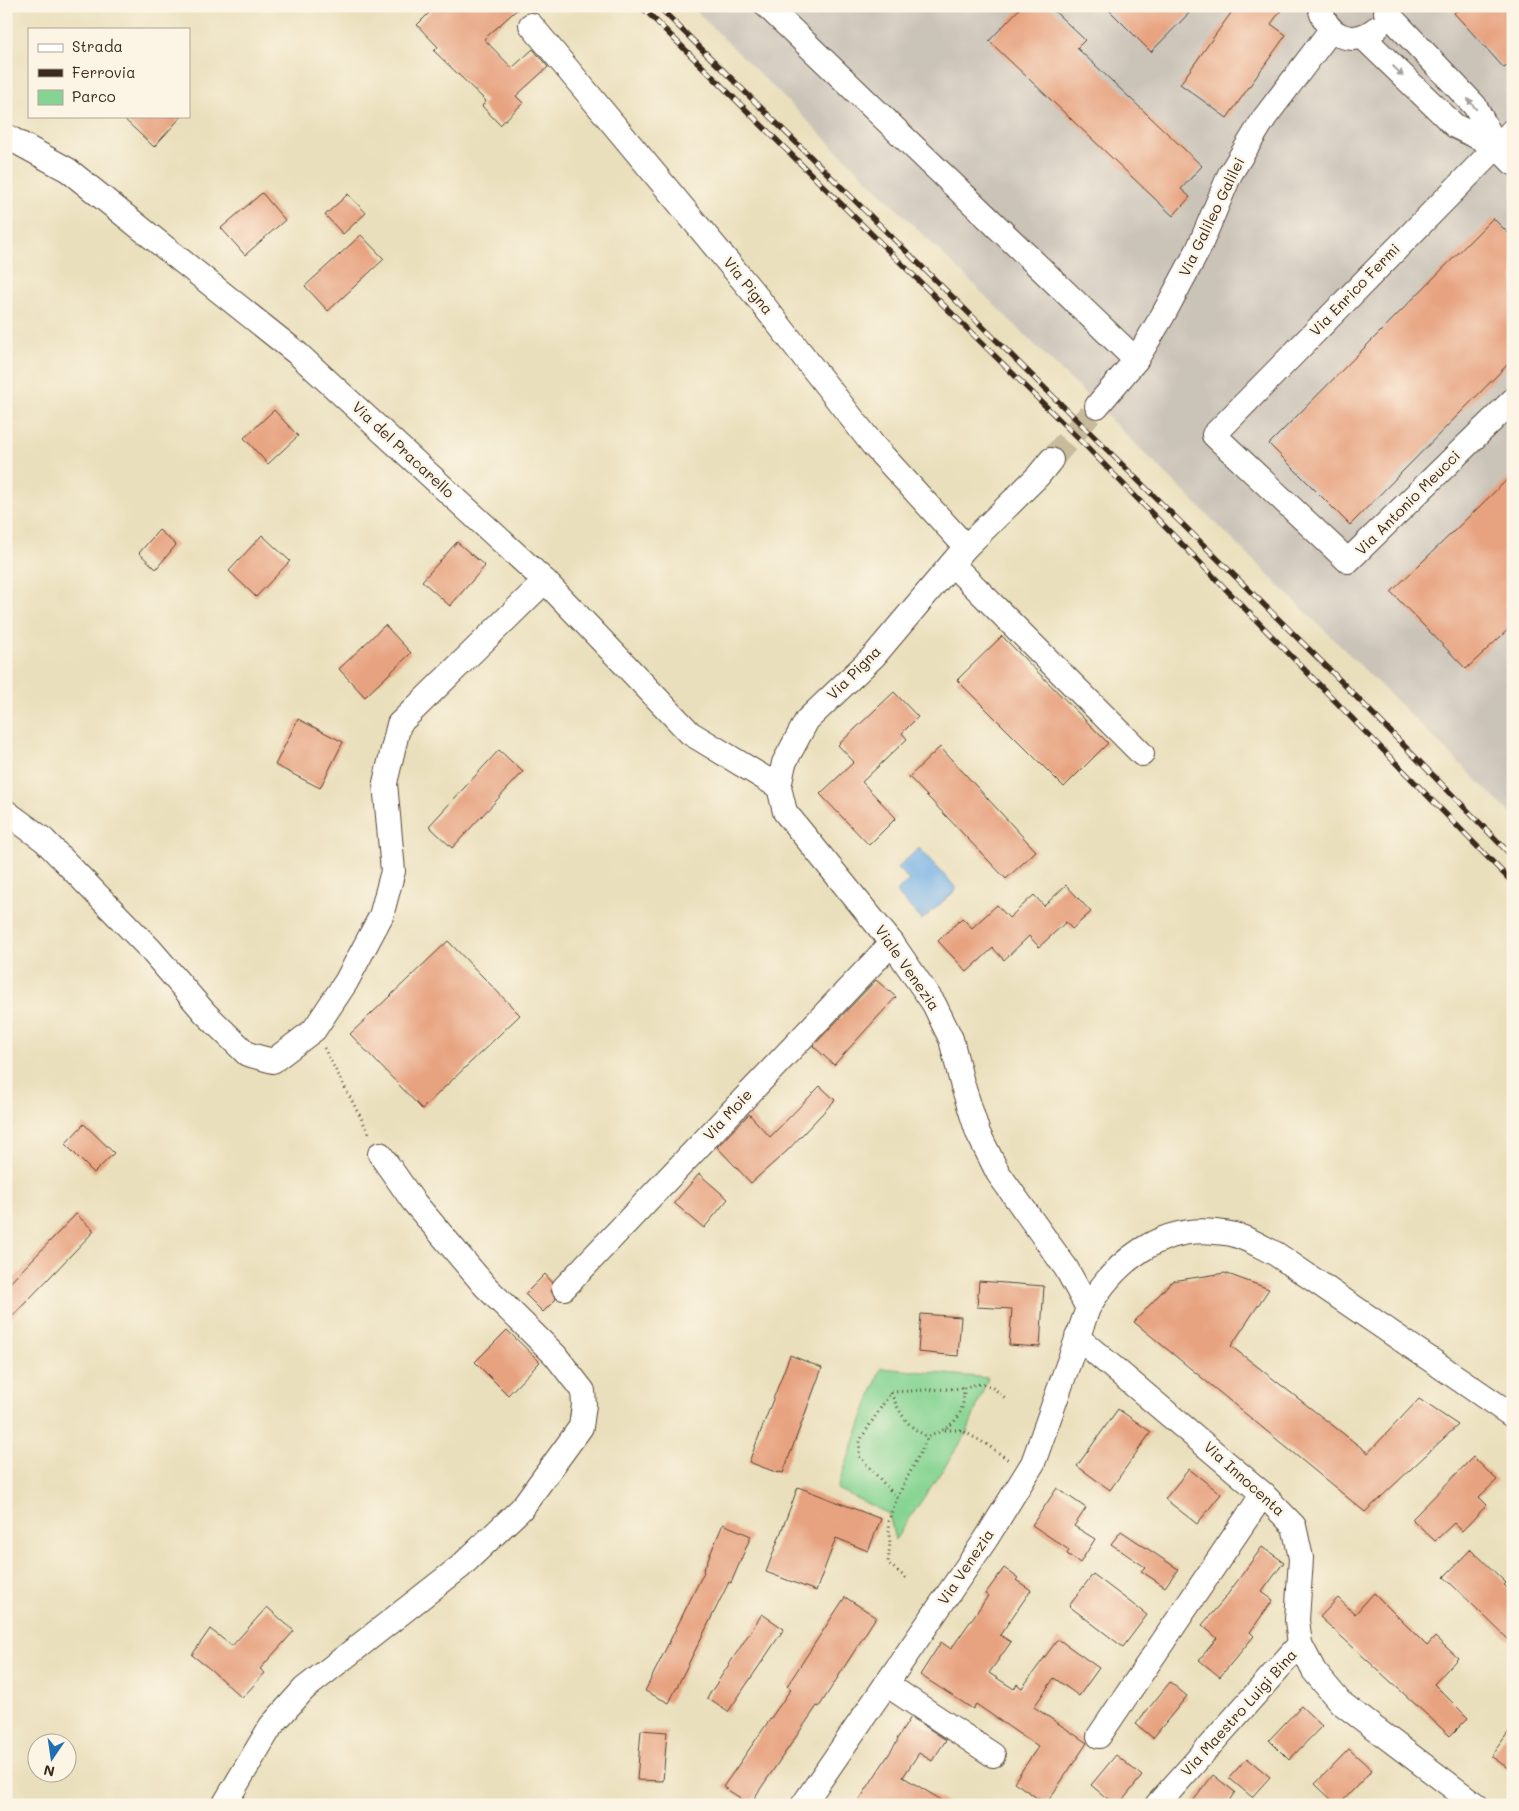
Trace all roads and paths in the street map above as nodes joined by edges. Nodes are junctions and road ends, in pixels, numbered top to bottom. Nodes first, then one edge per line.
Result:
1 (767, 6) edge
2 (1320, 6) edge
3 (1386, 9) edge
4 (531, 25) dead end
5 (1331, 30) junction
6 (1363, 37) junction
7 (6, 136) edge
8 (1504, 138) edge
9 (1513, 163) edge
10 (1136, 360) junction
11 (1513, 400) edge
12 (1097, 406) tunnel mouth
13 (1214, 435) joint
14 (1051, 460) tunnel mouth
15 (959, 555) junction
16 (545, 581) junction
17 (1142, 754) dead end
18 (779, 786) junction
19 (6, 812) edge
20 (892, 943) junction
21 (314, 1030) junction
22 (380, 1154) joint
23 (564, 1288) dead end
24 (1094, 1299) junction
25 (1077, 1337) junction
26 (964, 1388) junction
27 (891, 1392) junction
28 (1007, 1401) dead end
29 (1513, 1416) edge
30 (944, 1430) junction
31 (928, 1436) junction
32 (1026, 1473) junction
33 (1263, 1494) junction
34 (897, 1498) junction
35 (906, 1578) dead end
36 (1300, 1644) junction
37 (886, 1684) junction
38 (1099, 1736) dead end
39 (992, 1755) dead end
40 (224, 1805) edge
41 (804, 1805) edge
42 (1158, 1805) edge
43 (1476, 1805) edge

1 - 10 street
2 - 5 street
3 - 6 street
8 -> 3 street
4 - 15 street, Via Pigna
5 - 6 street
5 - 10 street, Via Galileo Galilei
6 -> 8 street
7 - 16 street, Via del Pracarello
8 - 9 street
8 - 13 street, Via Enrico Fermi
10 - 12 street
11 - 13 street, Via Antonio Meucci
14 - 15 street, Via Pigna
15 - 17 street
15 - 18 street, Via Pigna
16 - 18 street, Via del Pracarello
16 - 21 street
18 - 20 street, Viale Venezia
19 - 21 street
20 - 23 street, Via Moie
20 - 24 street, Viale Venezia
21 - 22 path
22 - 40 street
24 - 25 street, Via Venezia
24 - 29 street
25 - 32 street, Via Venezia
25 - 33 street, Via Innocenta
26 - 27 path
26 - 28 path
26 - 30 path
27 - 31 path
27 - 34 path
30 - 31 path
30 - 32 path
31 - 34 path
32 - 37 street, Via Venezia
33 - 36 street, Via Innocenta
33 - 38 street
34 - 35 path
36 - 42 street, Via Maestro Luigi Bina
36 - 43 street, Via Innocenta
37 - 39 street
37 - 41 street, Via Venezia

